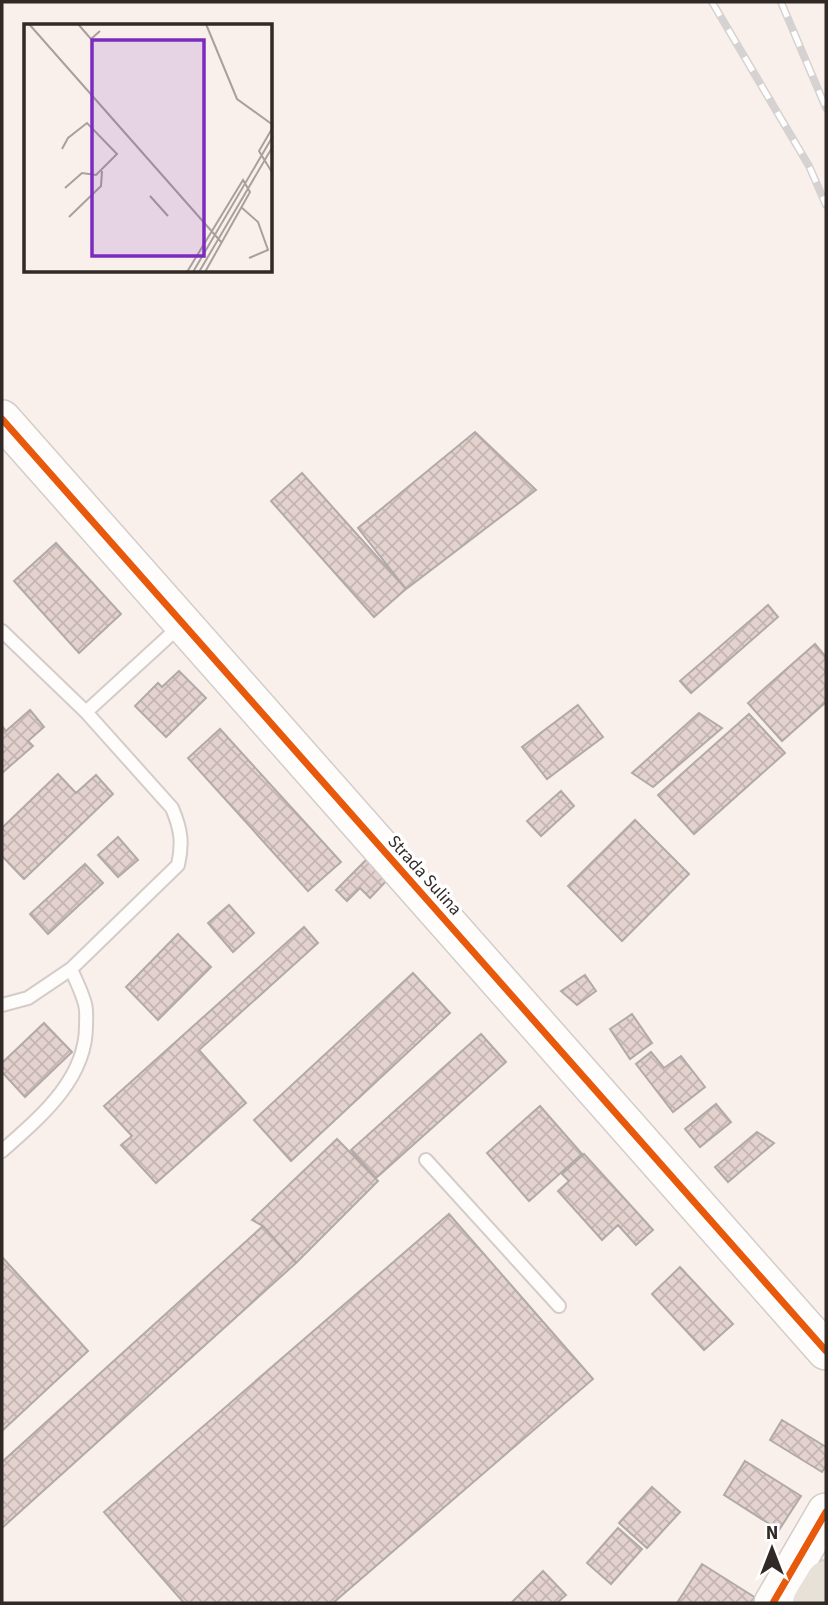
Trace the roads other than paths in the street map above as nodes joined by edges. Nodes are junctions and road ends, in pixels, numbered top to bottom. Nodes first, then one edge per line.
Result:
1 (2, 419) edge
2 (182, 624) junction
3 (2, 631) edge
4 (86, 712) junction
5 (71, 969) junction
6 (2, 1005) edge
7 (2, 1151) edge
8 (426, 1160) dead end
9 (559, 1306) dead end
10 (826, 1351) edge
11 (826, 1512) edge
12 (826, 1580) edge
13 (773, 1603) edge
14 (812, 1603) edge

1 - 2 street, Strada Sulina
2 - 4 lane
2 - 10 street, Strada Sulina
3 - 4 lane
4 - 5 lane
5 - 6 lane
5 - 7 lane
8 - 9 lane
11 - 13 street
12 - 14 main road

